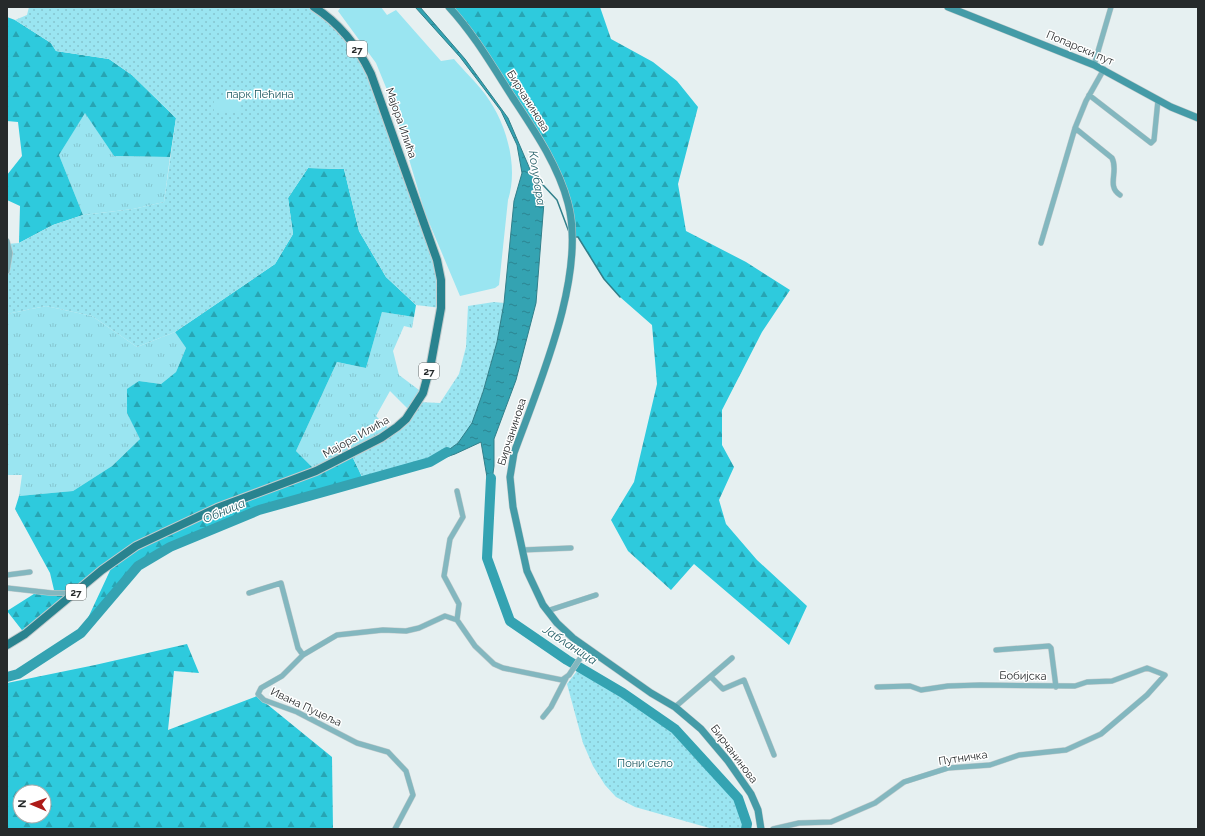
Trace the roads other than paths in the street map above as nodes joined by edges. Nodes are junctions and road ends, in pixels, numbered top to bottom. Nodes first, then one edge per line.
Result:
1 (314, 7) edge
2 (449, 7) edge
3 (948, 7) edge
4 (1111, 7) edge
5 (1094, 65) junction
6 (1104, 69) junction
7 (1089, 95) junction
8 (1158, 100) junction
9 (1198, 118) edge
10 (1075, 128) junction
11 (1120, 195) dead end
12 (7, 241) edge
13 (1041, 243) dead end
14 (7, 271) edge
15 (457, 490) dead end
16 (571, 548) dead end
17 (522, 550) junction
18 (30, 572) dead end
19 (7, 575) edge
20 (7, 588) edge
21 (74, 593) junction
22 (249, 593) dead end
23 (596, 595) dead end
24 (547, 611) junction
25 (457, 620) junction
26 (7, 645) edge
27 (587, 648) junction
28 (996, 650) dead end
29 (303, 655) junction
30 (732, 658) dead end
31 (1165, 675) joint
32 (567, 676) junction
33 (711, 677) junction
34 (1056, 686) junction
35 (877, 687) dead end
36 (675, 707) junction
37 (543, 717) dead end
38 (774, 755) dead end
39 (761, 827) edge
40 (395, 829) edge
41 (773, 829) edge

1 - 21 main road, Мајора Илића / 27
2 - 17 main road, Бирчанинова
3 - 5 main road, Попарски пут
4 - 5 street
5 - 6 main road, Попарски пут
6 - 7 street
6 - 8 main road, Попарски пут
7 - 8 street
7 - 10 street
8 - 9 main road, Попарски пут
10 - 11 street
10 - 13 street
12 - 14 street
15 - 25 street
16 - 17 street
17 - 24 main road, Бирчанинова
18 - 19 street
20 - 21 street
21 - 26 main road, Мајора Илића / 27
22 - 29 street
23 - 24 street
24 - 27 main road, Бирчанинова
25 - 29 street, Ивана Пуцеља
25 - 32 street
27 - 32 street
27 - 36 main road, Бирчанинова
28 - 34 street
29 - 40 street, Ивана Пуцеља
30 - 33 street
31 - 34 street, Бобијска
31 - 41 street, Путничка
32 - 37 street
33 - 36 street
33 - 38 street
34 - 35 street, Бобијска
36 - 39 main road, Бирчанинова

